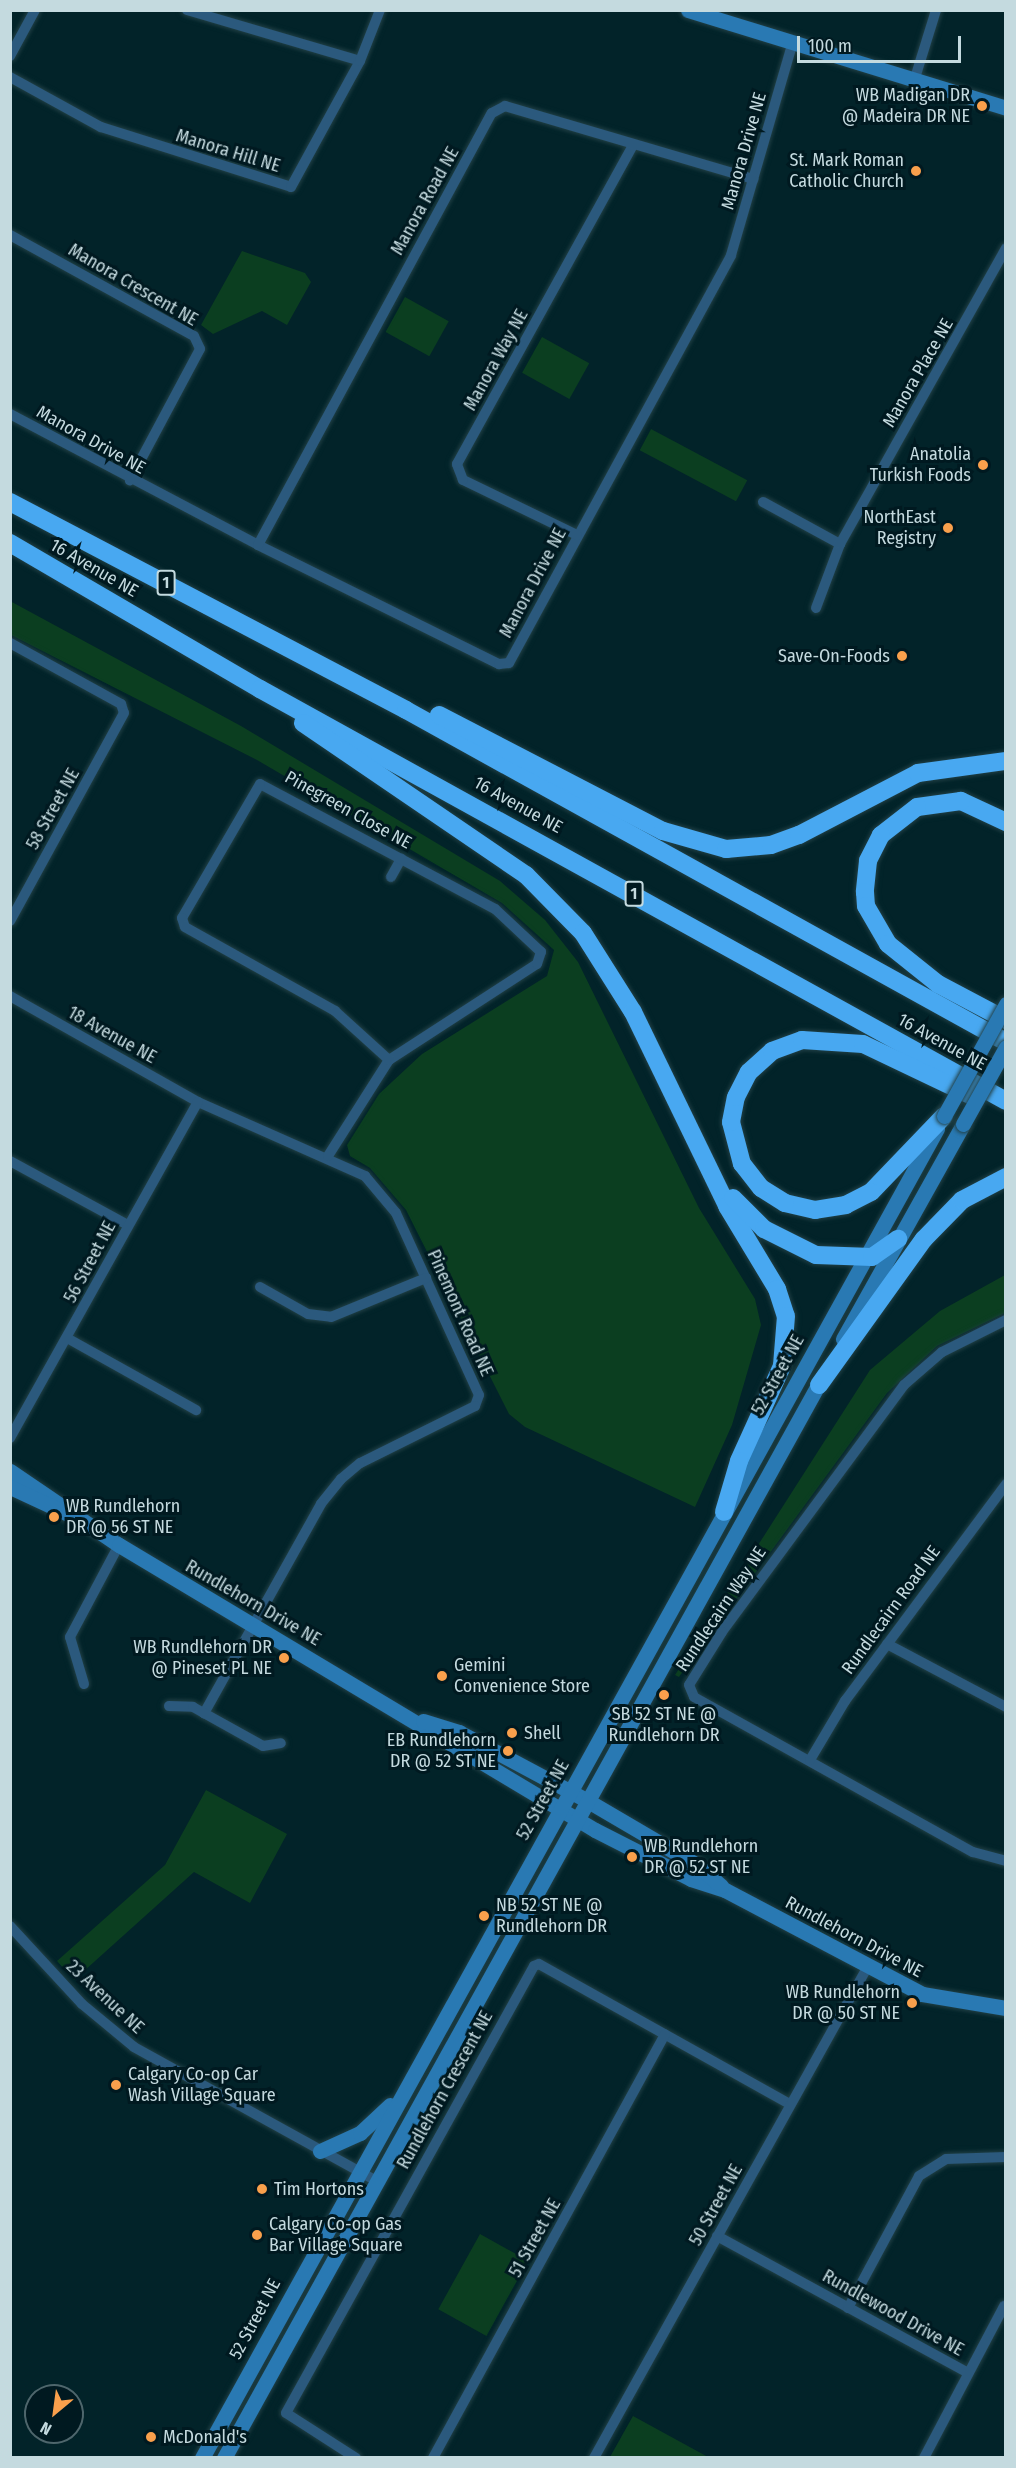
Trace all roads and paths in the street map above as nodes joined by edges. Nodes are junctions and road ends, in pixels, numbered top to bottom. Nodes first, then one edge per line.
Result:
1 (35, 10) edge
2 (187, 10) edge
3 (381, 10) edge
4 (688, 10) edge
5 (936, 10) edge
6 (792, 42) junction
7 (10, 56) edge
8 (360, 61) junction
9 (10, 77) edge
10 (915, 78) junction
11 (1005, 108) edge
12 (633, 145) junction
13 (753, 179) junction
14 (10, 235) edge
15 (1005, 248) edge
16 (10, 414) edge
17 (130, 480) junction
18 (10, 502) edge
19 (763, 502) dead end
20 (577, 535) junction
21 (10, 543) edge
22 (840, 544) junction
23 (258, 545) junction
24 (816, 608) dead end
25 (10, 643) edge
26 (322, 664) junction
27 (260, 689) junction
28 (1005, 760) edge
29 (966, 764) junction
30 (1005, 769) edge
31 (1005, 822) edge
32 (401, 859) junction
33 (391, 877) dead end
34 (10, 921) edge
35 (10, 996) edge
36 (1005, 1004) edge
37 (1005, 1020) edge
38 (1005, 1042) edge
39 (1005, 1047) edge
40 (389, 1060) junction
41 (1005, 1101) edge
42 (198, 1102) junction
43 (1005, 1112) edge
44 (944, 1116) junction
45 (328, 1156) junction
46 (10, 1161) edge
47 (711, 1171) junction
48 (1005, 1177) edge
49 (128, 1226) junction
50 (898, 1239) junction
51 (867, 1256) junction
52 (426, 1278) junction
53 (260, 1287) dead end
54 (1005, 1320) edge
55 (67, 1338) junction
56 (819, 1385) junction
57 (196, 1410) dead end
58 (10, 1438) edge
59 (10, 1470) edge
60 (1005, 1484) edge
61 (10, 1487) edge
62 (724, 1512) junction
63 (71, 1515) junction
64 (119, 1545) junction
65 (253, 1628) junction
66 (887, 1644) junction
67 (84, 1684) dead end
68 (169, 1706) dead end
69 (1005, 1707) edge
70 (204, 1713) junction
71 (418, 1719) junction
72 (281, 1743) dead end
73 (810, 1760) junction
74 (569, 1792) junction
75 (588, 1801) junction
76 (560, 1810) junction
77 (578, 1821) junction
78 (1005, 1861) edge
79 (725, 1890) junction
80 (10, 1926) edge
81 (867, 1968) junction
82 (1005, 2008) edge
83 (665, 2034) junction
84 (401, 2095) junction
85 (790, 2104) junction
86 (320, 2151) junction
87 (1005, 2157) edge
88 (359, 2171) junction
89 (377, 2181) junction
90 (717, 2236) junction
91 (1004, 2306) edge
92 (848, 2308) junction
93 (968, 2373) junction
94 (202, 2457) edge
95 (225, 2457) edge
96 (356, 2457) edge
97 (433, 2457) edge
98 (594, 2457) edge
99 (924, 2457) edge

1 - 7 street
2 - 8 street
3 - 8 street, Manora Hill NE
4 - 6 main road
5 - 10 street
6 - 10 main road
6 - 13 street, Manora Drive NE
8 - 9 street, Manora Hill NE
10 - 11 main road
12 - 13 street, Manora Road NE
12 - 20 street, Manora Way NE
12 - 23 street, Manora Road NE
13 - 20 street, Manora Drive NE
14 - 17 street, Manora Crescent NE
15 - 22 street, Manora Place NE
16 - 17 street, Manora Drive NE
17 - 23 street, Manora Drive NE
18 - 26 highway, 16 Avenue NE / 1
19 - 22 street
20 - 23 street, Manora Drive NE
21 - 27 highway, 16 Avenue NE / 1
22 - 24 street, Manora Place NE
25 - 34 street, 58 Street NE
26 - 29 highway
26 - 38 highway, 16 Avenue NE / 1
27 - 41 highway, 16 Avenue NE / 1
27 - 47 highway
28 - 29 highway
29 - 30 highway
31 - 37 highway
32 - 33 street
32 - 40 street, Pinegreen Close NE
32 - 40 street, Pinegreen Close NE
35 - 42 street, 18 Avenue NE
36 - 44 main road, 52 Street NE, bridge
39 - 50 main road, bridge
40 - 45 street, Pinegreen Close NE
42 - 45 street, Pinemont Road NE
42 - 49 street, 56 Street NE
43 - 44 highway
44 - 51 main road, 52 Street NE
45 - 52 street, Pinemont Road NE
46 - 49 street
47 - 51 highway
47 - 62 highway
48 - 56 highway
49 - 55 street, 56 Street NE
50 - 51 highway
50 - 56 main road
51 - 62 main road, 52 Street NE
52 - 53 street
52 - 65 street, Pinemont Road NE
54 - 73 street, Rundlecairn Way NE
55 - 57 street
55 - 58 street, 56 Street NE
56 - 75 main road
59 - 63 main road, Rundlehorn Drive NE
60 - 66 street, Rundlecairn Road NE
61 - 63 main road, Rundlehorn Drive NE
62 - 74 main road, 52 Street NE
63 - 64 main road, Rundlehorn Drive NE
64 - 65 main road, Rundlehorn Drive NE
64 - 67 street
65 - 70 street, Pinemont Road NE
65 - 71 main road, Rundlehorn Drive NE
66 - 69 street
66 - 73 street, Rundlecairn Road NE
68 - 70 street
70 - 72 street
71 - 74 main road, Rundlehorn Drive NE
71 - 76 main road, Rundlehorn Drive NE
73 - 78 street, Rundlecairn Way NE
74 - 75 main road, Rundlehorn Drive NE
74 - 76 main road, 52 Street NE
75 - 77 main road
75 - 79 main road, Rundlehorn Drive NE
76 - 77 main road, Rundlehorn Drive NE
76 - 84 main road, 52 Street NE
77 - 79 main road, Rundlehorn Drive NE
77 - 89 main road
79 - 81 main road, Rundlehorn Drive NE
80 - 86 street, 23 Avenue NE
81 - 82 main road, Rundlehorn Drive NE
81 - 85 street, 50 Street NE
83 - 85 street, Rundlehorn Crescent NE
83 - 96 street, Rundlehorn Crescent NE
83 - 97 street, 51 Street NE
84 - 86 main road
84 - 88 main road, 52 Street NE
85 - 90 street, 50 Street NE
86 - 88 street, 23 Avenue NE
87 - 92 street
88 - 89 street, 23 Avenue NE
88 - 94 main road, 52 Street NE
89 - 95 main road
90 - 92 street, Rundlewood Drive NE
90 - 98 street, 50 Street NE
91 - 93 street
92 - 93 street, Rundlewood Drive NE
93 - 99 street, Rundlewood Drive NE

